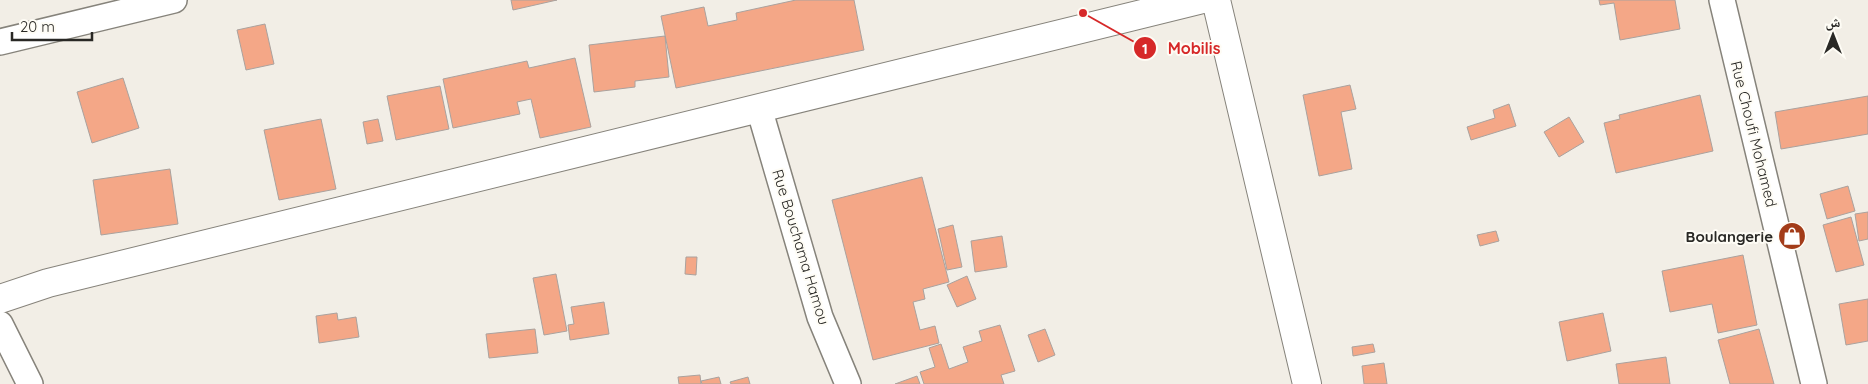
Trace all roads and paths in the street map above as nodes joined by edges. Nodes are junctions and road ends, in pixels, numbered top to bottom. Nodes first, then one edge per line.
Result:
1 (174, 0) edge
2 (1199, 0) edge
3 (1216, 0) edge
4 (1722, 0) edge
5 (0, 42) edge
6 (759, 108) junction
7 (0, 299) edge
8 (0, 324) edge
9 (30, 384) edge
10 (848, 384) edge
11 (1306, 384) edge
12 (1814, 384) edge

1 - 5 street
2 - 6 main road
3 - 11 main road
4 - 12 street, Rue Choufi Mohamed
6 - 7 main road
6 - 10 street, Rue Bouchama Hamou
8 - 9 street

